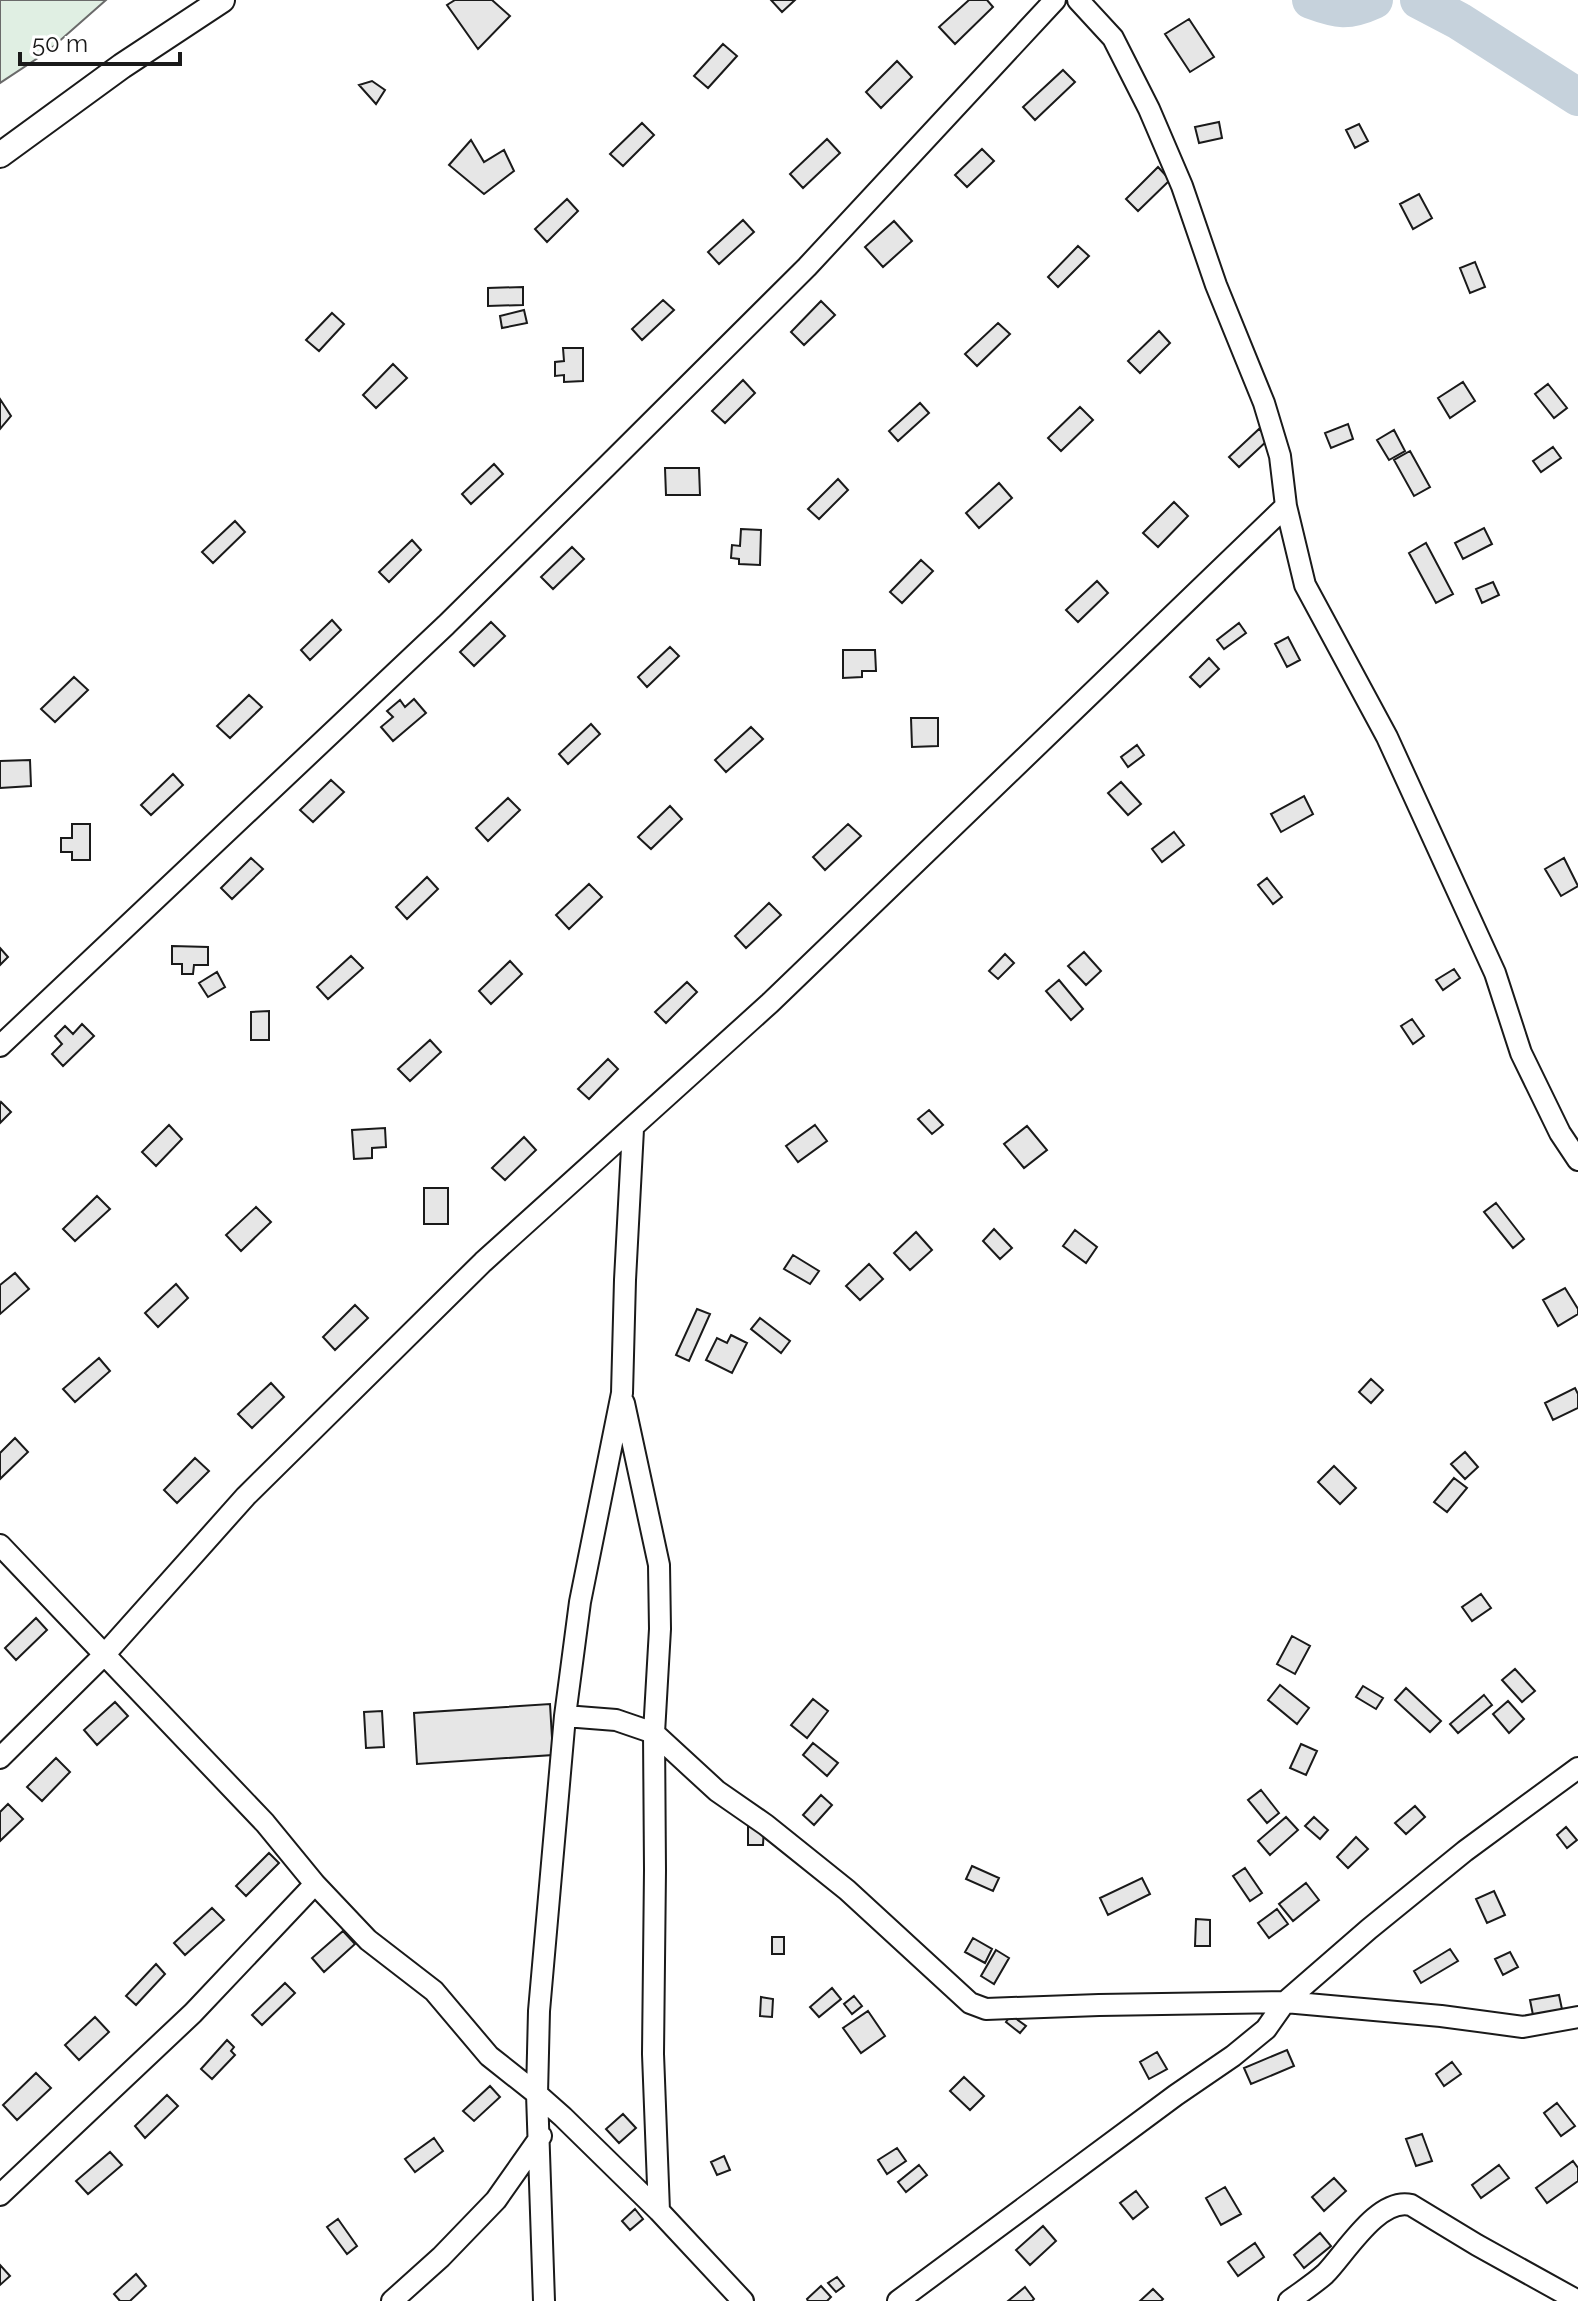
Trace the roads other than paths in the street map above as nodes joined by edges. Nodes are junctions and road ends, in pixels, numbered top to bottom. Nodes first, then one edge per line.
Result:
1 (222, 0) edge
2 (1055, 0) edge
3 (1078, 0) edge
4 (0, 155) edge
5 (1286, 506) junction
6 (0, 1046) edge
7 (633, 1129) junction
8 (1578, 1160) edge
9 (622, 1393) junction
10 (0, 1545) edge
11 (105, 1654) junction
12 (565, 1716) junction
13 (654, 1733) junction
14 (0, 1758) edge
15 (1578, 1768) edge
16 (315, 1884) junction
17 (1285, 2002) junction
18 (1578, 2017) edge
19 (537, 2094) junction
20 (563, 2117) junction
21 (538, 2138) junction
22 (0, 2195) edge
23 (659, 2211) junction
24 (392, 2301) edge
25 (544, 2301) edge
26 (743, 2301) edge
27 (898, 2301) edge
28 (1289, 2301) edge
29 (1578, 2301) edge

1 - 4 street
2 - 6 street
3 - 5 street
5 - 7 street
5 - 8 street
7 - 9 street
7 - 11 street
9 - 12 street
9 - 13 street
10 - 11 street
11 - 14 street
11 - 16 street
12 - 13 street
12 - 19 street
13 - 17 street
13 - 23 street
15 - 17 street
16 - 19 street
16 - 22 street
17 - 18 street
17 - 27 street
19 - 20 street
19 - 21 street
20 - 21 street
20 - 23 street
21 - 24 street
21 - 25 street
23 - 26 street
28 - 29 street

